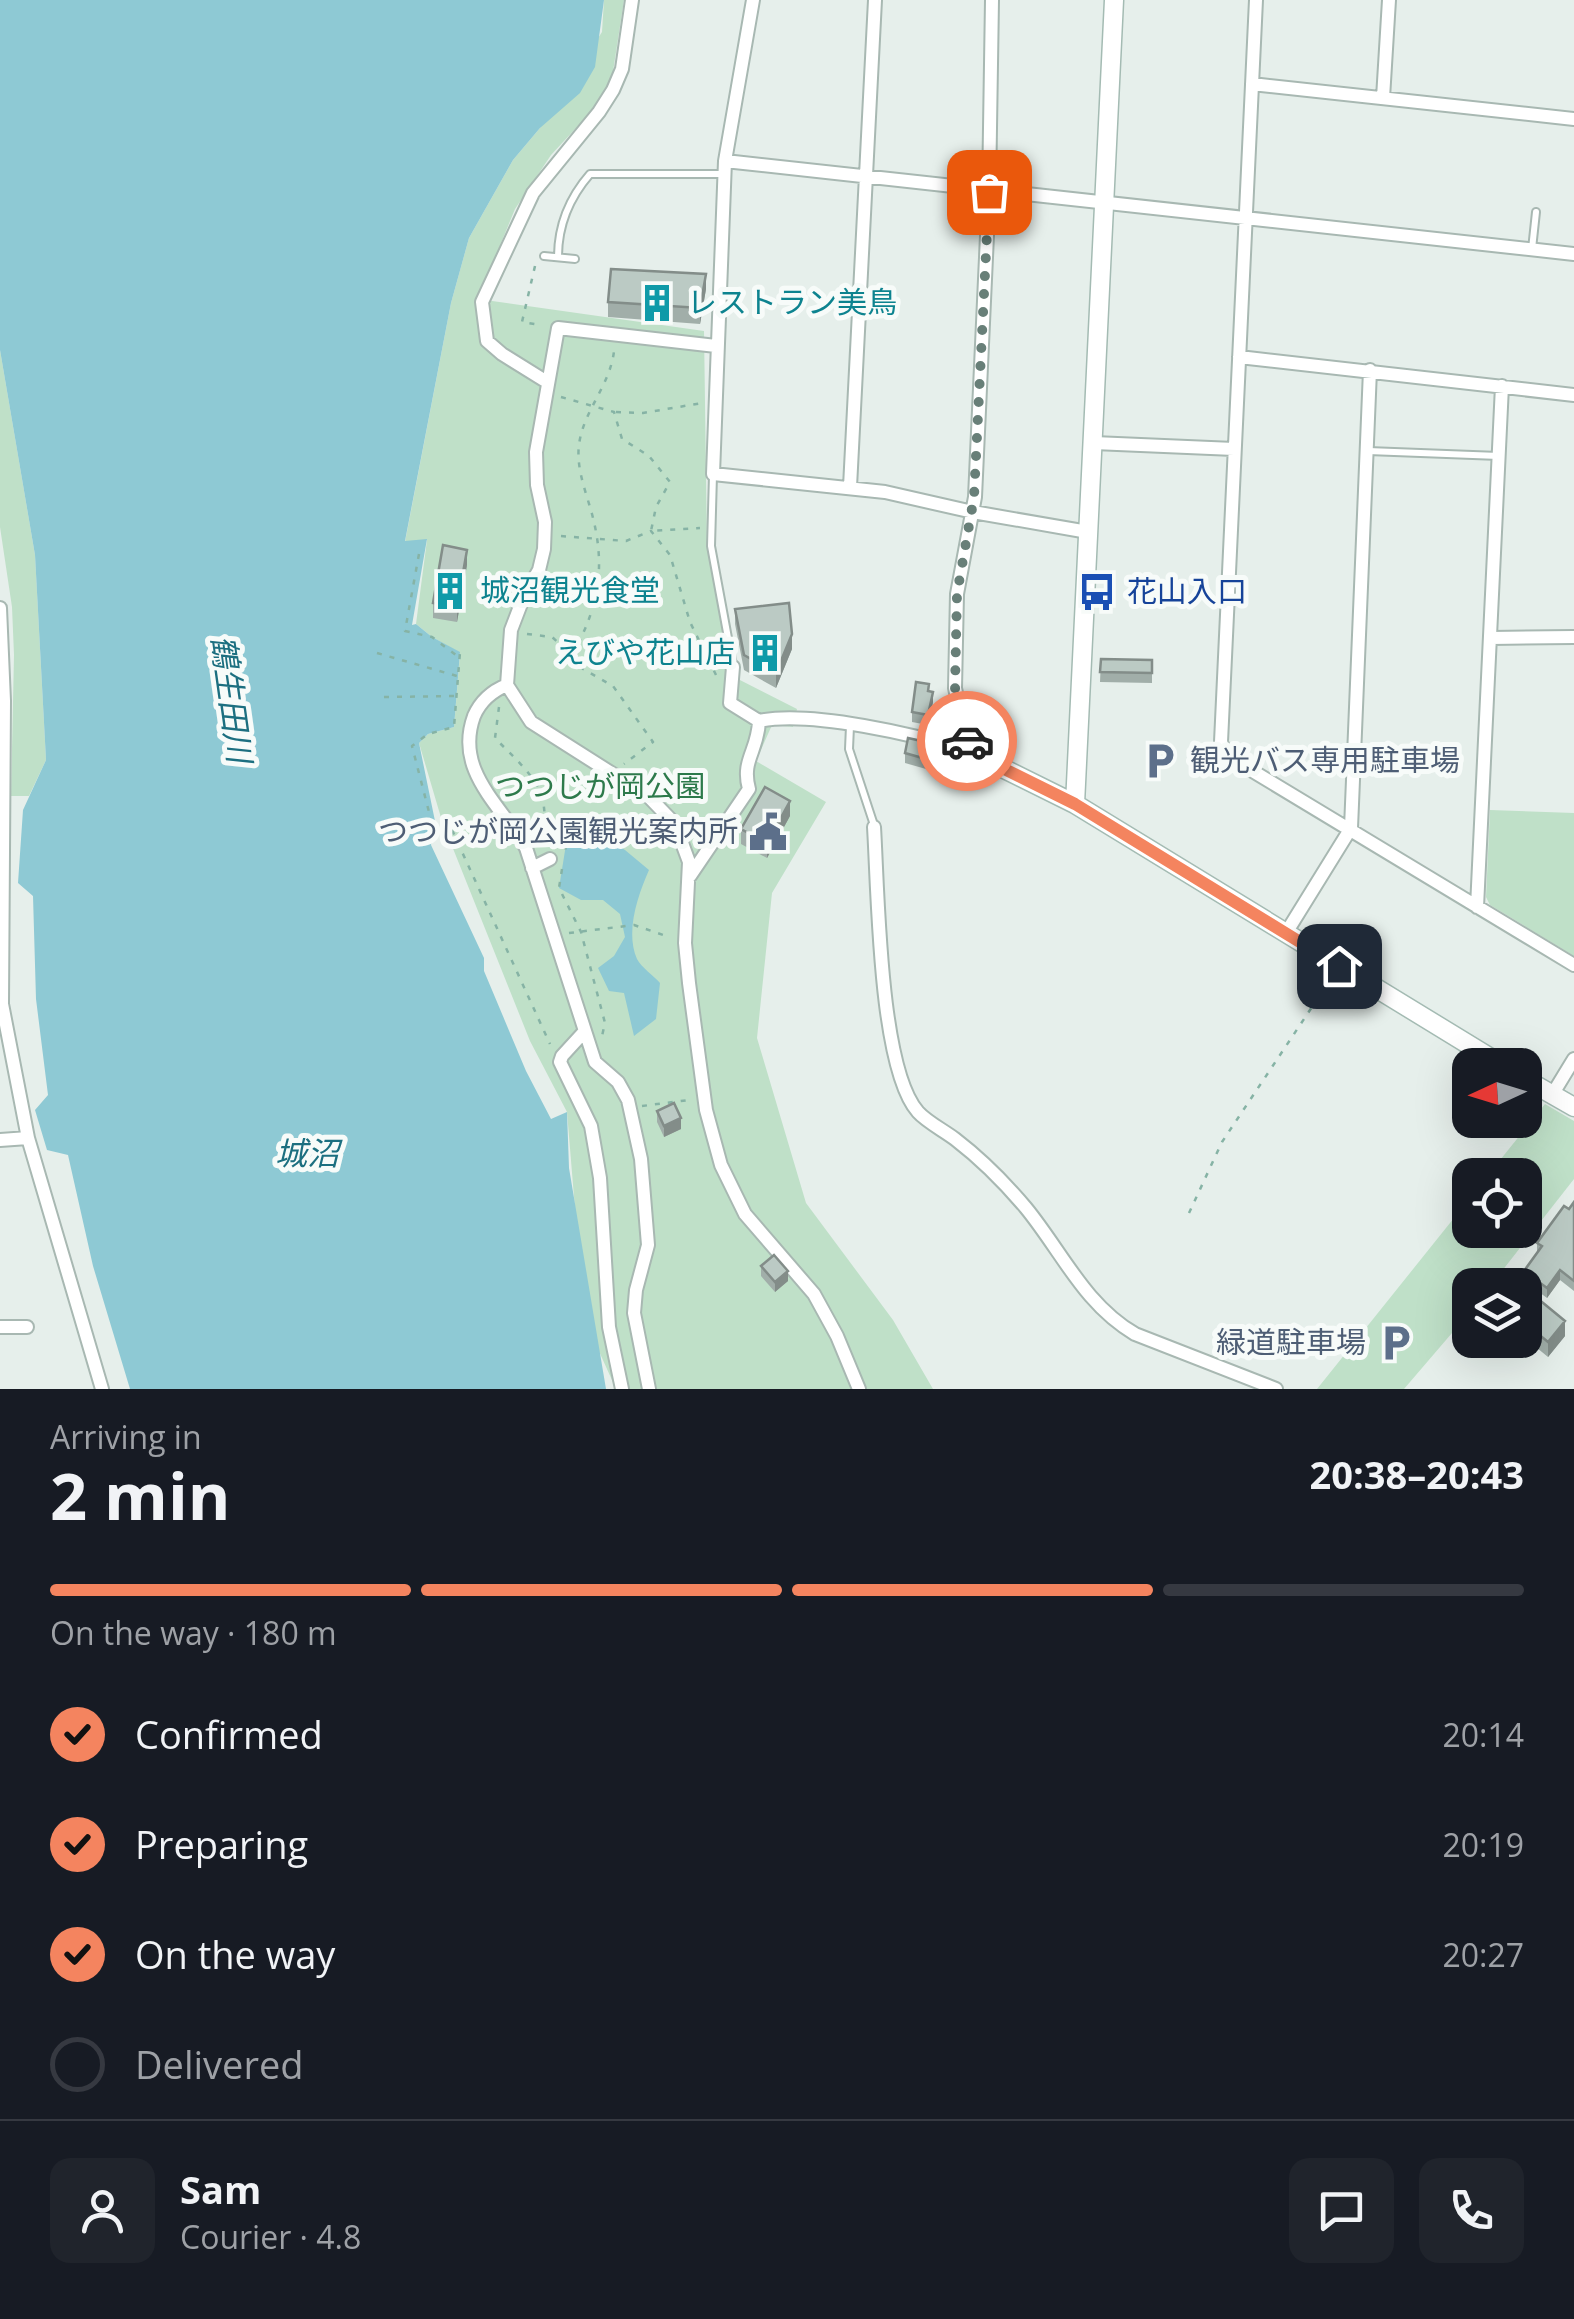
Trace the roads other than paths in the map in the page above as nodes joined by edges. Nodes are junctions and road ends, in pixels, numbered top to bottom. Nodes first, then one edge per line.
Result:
1 (632, 0) edge
2 (753, 0) edge
3 (875, 0) edge
4 (992, 0) edge
5 (1114, 0) edge
6 (1256, 0) edge
7 (1389, 0) edge
8 (1252, 84) junction
9 (1383, 98) junction
10 (1574, 119) edge
11 (725, 167) junction
12 (866, 177) junction
13 (989, 192) junction
14 (1106, 202) junction
15 (1536, 212) dead end
16 (1246, 218) junction
17 (1532, 249) junction
18 (1574, 254) edge
19 (544, 256) road end
20 (558, 257) junction
21 (576, 259) dead end
22 (716, 346) junction
23 (1239, 357) junction
24 (1370, 370) junction
25 (547, 382) junction
26 (1502, 386) junction
27 (1574, 394) edge
28 (1094, 444) junction
29 (1234, 450) junction
30 (1367, 450) junction
31 (1499, 456) junction
32 (713, 474) junction
33 (850, 487) junction
34 (973, 512) junction
35 (1088, 532) junction
36 (0, 608) edge
37 (1574, 636) edge
38 (1491, 638) junction
39 (733, 667) joint
40 (507, 685) junction
41 (759, 721) junction
42 (850, 726) junction
43 (968, 751) junction
44 (1075, 804) junction
45 (874, 827) joint
46 (1351, 828) junction
47 (2, 857) edge
48 (550, 859) road end
49 (532, 868) junction
50 (690, 876) junction
51 (1478, 907) junction
52 (1286, 934) junction
53 (1574, 965) edge
54 (584, 1032) junction
55 (1474, 1048) edge
56 (1574, 1059) edge
57 (1542, 1089) edge
58 (1552, 1095) junction
59 (1574, 1108) edge
60 (28, 1138) junction
61 (0, 1140) edge
62 (0, 1327) edge
63 (27, 1327) dead end
64 (102, 1389) edge
65 (622, 1389) edge
66 (649, 1389) edge
67 (859, 1389) edge
68 (1276, 1389) edge

1 - 25 street
2 - 11 street
3 - 12 street
4 - 13 street
5 - 14 street
6 - 8 street
7 - 9 street
8 - 9 street
8 - 16 street
9 - 10 street
11 - 12 street
11 - 20 lane
11 - 22 street
12 - 13 street
12 - 33 street
13 - 14 street
13 - 34 street
14 - 16 street
14 - 28 street
15 - 17 lane
16 - 17 street
16 - 23 street
17 - 18 street
19 - 20 lane
20 - 21 lane
22 - 25 street
22 - 32 street
23 - 24 street
23 - 29 street
24 - 26 street
24 - 30 street
25 - 40 street
26 - 27 street
26 - 31 street
28 - 29 street
28 - 35 street
29 - 46 street
30 - 31 lane
30 - 46 street
31 - 38 street
32 - 33 street
32 - 39 lane
33 - 34 street
34 - 35 street
34 - 43 street
35 - 44 street
36 - 47 street
37 - 38 street
38 - 51 street
39 - 41 street
40 - 49 street
40 - 50 street
41 - 42 street
41 - 50 street
42 - 43 street
42 - 45 lane
43 - 44 street
44 - 52 street
45 - 68 street
46 - 51 street
46 - 52 street
47 - 60 street
48 - 49 street
49 - 54 street
50 - 67 street
51 - 53 street
52 - 55 street
54 - 65 street
54 - 66 street
56 - 58 street
57 - 58 street
58 - 59 street
60 - 61 street
60 - 64 street
62 - 63 street

